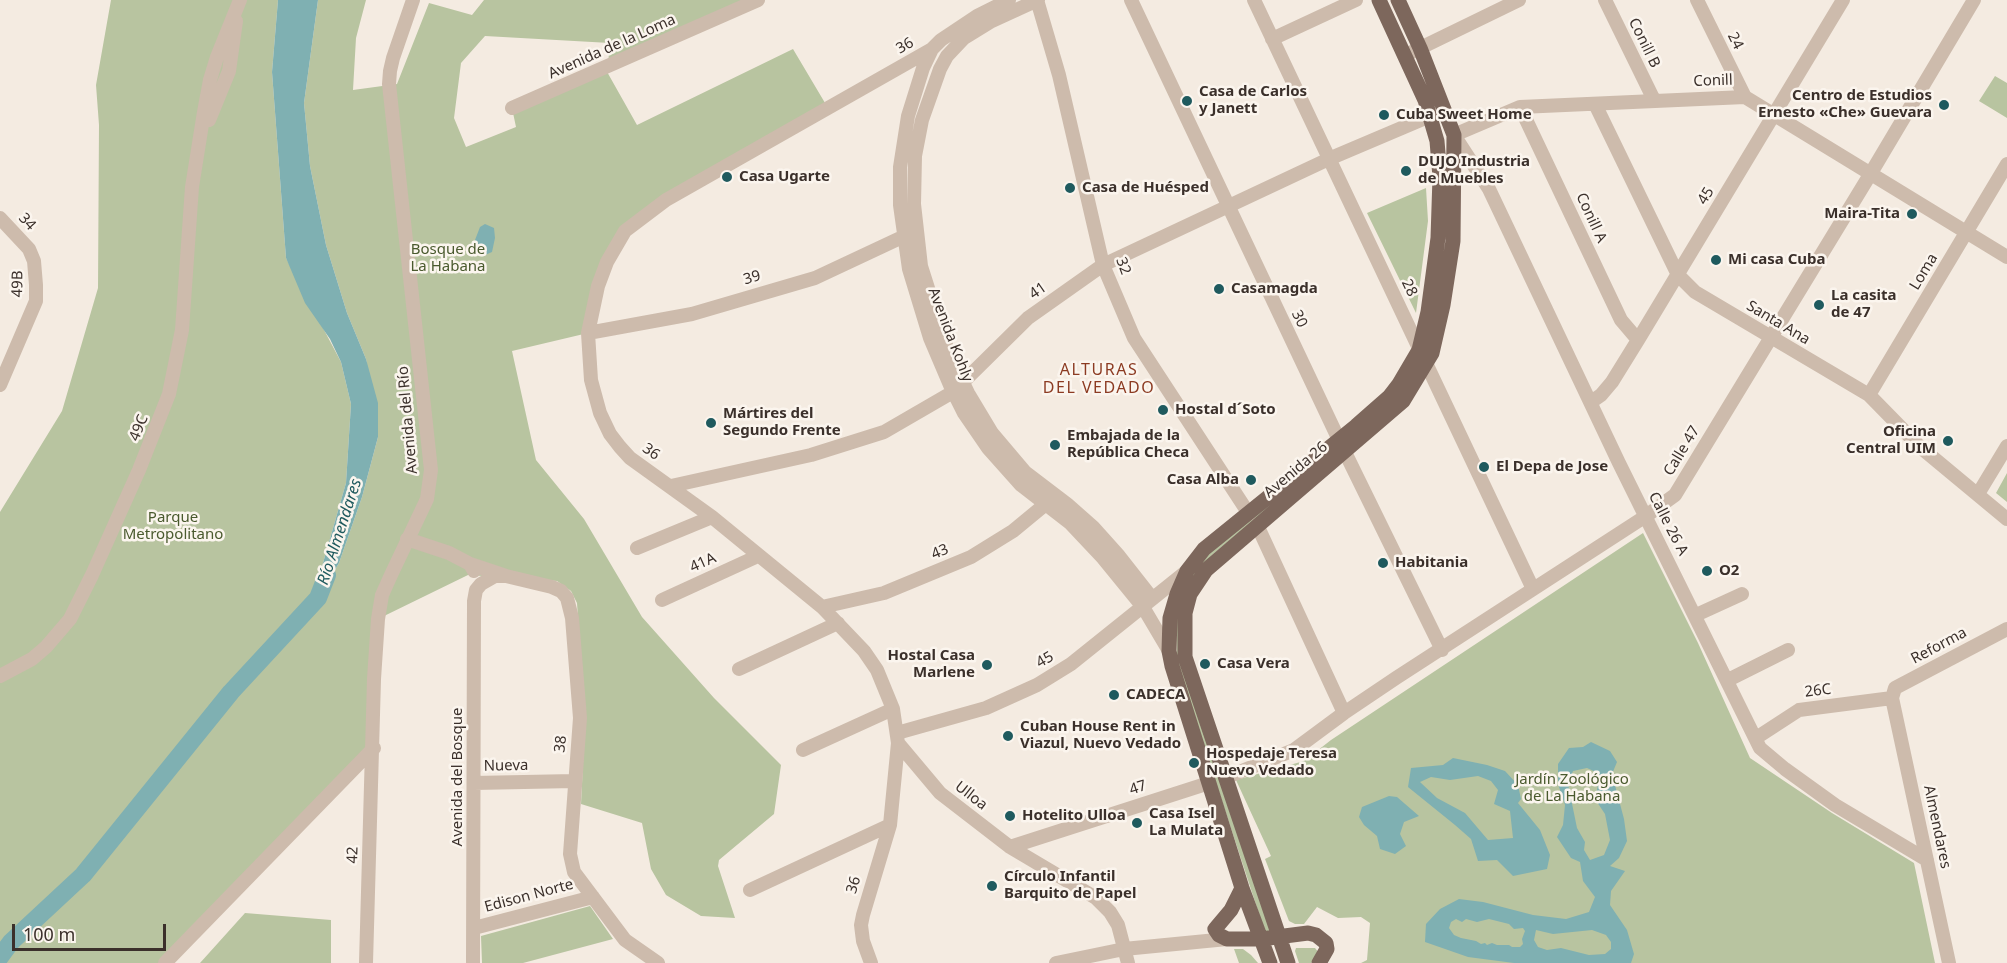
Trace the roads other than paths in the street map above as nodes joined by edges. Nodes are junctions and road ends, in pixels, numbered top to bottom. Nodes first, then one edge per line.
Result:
1 (414, 0) edge
2 (758, 0) edge
3 (1009, 0) edge
4 (1038, 0) edge
5 (1131, 0) edge
6 (1254, 0) edge
7 (1356, 0) edge
8 (1379, 0) edge
9 (1398, 0) edge
10 (1519, 0) edge
11 (1605, 0) edge
12 (1697, 0) edge
13 (1843, 0) edge
14 (1974, 0) edge
15 (239, 3) edge
16 (1272, 39) junction
17 (1420, 48) junction
18 (932, 50) junction
19 (1406, 55) junction
20 (903, 66) junction
21 (923, 68) junction
22 (940, 69) junction
23 (1745, 96) junction
24 (1654, 100) junction
25 (1595, 104) junction
26 (1520, 107) junction
27 (512, 108) dead end
28 (1773, 114) junction
29 (1430, 116) junction
30 (1454, 135) junction
31 (901, 152) junction
32 (915, 156) junction
33 (1331, 158) junction
34 (2007, 164) edge
35 (1871, 173) junction
36 (1227, 206) junction
37 (0, 218) edge
38 (1967, 232) junction
39 (910, 233) junction
40 (29, 249) joint
41 (2007, 257) edge
42 (1103, 265) junction
43 (1678, 275) junction
44 (588, 333) junction
45 (1770, 338) junction
46 (1638, 340) junction
47 (1419, 350) junction
48 (1426, 364) junction
49 (0, 385) edge
50 (958, 388) junction
51 (1869, 395) junction
52 (1591, 402) junction
53 (1342, 446) junction
54 (2007, 446) edge
55 (671, 486) junction
56 (1978, 494) junction
57 (1051, 500) junction
58 (1646, 516) junction
59 (712, 517) junction
60 (2007, 519) edge
61 (1253, 520) junction
62 (407, 539) junction
63 (637, 548) dead end
64 (758, 556) junction
65 (470, 564) junction
66 (1187, 571) junction
67 (506, 576) junction
68 (1533, 589) junction
69 (476, 590) junction
70 (1742, 594) dead end
71 (662, 600) dead end
72 (1148, 603) junction
73 (822, 607) junction
74 (1696, 615) junction
75 (838, 623) junction
76 (2007, 629) edge
77 (1442, 650) junction
78 (1788, 650) dead end
79 (1169, 651) junction
80 (739, 669) dead end
81 (0, 676) edge
82 (1728, 680) junction
83 (1892, 698) junction
84 (893, 709) junction
85 (1344, 713) junction
86 (897, 738) junction
87 (1756, 738) junction
88 (374, 748) junction
89 (803, 750) dead end
90 (1227, 777) junction
91 (574, 782) junction
92 (474, 783) junction
93 (1209, 783) junction
94 (890, 825) junction
95 (1010, 847) junction
96 (1927, 860) junction
97 (1242, 888) junction
98 (750, 890) dead end
99 (593, 897) junction
100 (474, 928) junction
101 (1215, 929) junction
102 (1278, 936) junction
103 (1227, 939) junction
104 (1261, 939) junction
105 (1205, 942) junction
106 (1124, 949) junction
107 (165, 963) edge
108 (366, 963) edge
109 (473, 963) edge
110 (658, 963) edge
111 (871, 963) edge
112 (1056, 963) edge
113 (1128, 963) edge
114 (1270, 963) edge
115 (1288, 963) edge
116 (1319, 963) edge
117 (1949, 963) edge

1 - 62 street, Avenida del Río
2 - 27 street, Avenida de la Loma
3 - 18 street, Avenida Kohly
4 - 22 street, Avenida Kohly
4 - 42 street, 32
5 - 36 street, 30
6 - 16 street, 28
7 - 16 street
8 - 19 main road, Avenida 26
9 - 17 main road, Avenida 26
10 - 17 street
11 - 24 street, Conill B
12 - 23 street, 24
13 - 28 street, 45
14 - 35 street, Calle 47
15 - 81 street, 49C
16 - 33 street, 28
17 - 19 street
17 - 30 main road, Avenida 26
18 - 20 street, 36
18 - 21 street, Avenida Kohly
19 - 29 main road, Avenida 26
20 - 21 street
20 - 44 street, 36
21 - 22 street
21 - 31 street, Avenida Kohly
22 - 32 street, Avenida Kohly
23 - 24 street, Conill
23 - 28 street, Conill
24 - 25 street, Conill
25 - 26 street, Conill
25 - 43 street, Santa Ana
26 - 30 street, Conill
26 - 46 street, Conill A
28 - 35 street, Conill
28 - 43 street, 45
29 - 30 main road
29 - 33 street, 41
29 - 47 main road, Avenida 26
30 - 48 main road, Avenida 26
30 - 52 street, Calle 26 A
31 - 32 street
31 - 39 street, Avenida Kohly
32 - 39 street, Avenida Kohly
33 - 36 street, 41
33 - 47 street, 28
34 - 38 street, Loma
35 - 38 street, Conill
35 - 45 street, Calle 47
36 - 42 street, 41
36 - 53 street, 30
37 - 40 street, 34
38 - 41 street, Conill
38 - 51 street, Loma
39 - 44 street, 39
39 - 50 street, Avenida Kohly
40 - 49 street, 49B
42 - 50 street, 41
42 - 61 street, 32
43 - 45 street, Santa Ana
43 - 46 street, 45
44 - 55 street, 36
45 - 51 street, Santa Ana
45 - 58 street, Calle 47
46 - 52 street, 45
47 - 48 street, 28
47 - 53 main road, Avenida 26
48 - 53 main road, Avenida 26
48 - 68 street, 28
50 - 55 street, 41
50 - 57 street, Avenida Kohly
51 - 56 street, Santa Ana
52 - 58 street, Calle 26 A
53 - 61 main road, Avenida 26
53 - 77 street, 30
54 - 56 street
55 - 59 street, 36
56 - 60 street, Santa Ana
57 - 72 street, Avenida Kohly
57 - 73 street, 43
58 - 68 street, Calle 47
58 - 74 street, Calle 26 A
59 - 63 street
59 - 64 street, 36
61 - 66 main road, Avenida 26
61 - 85 street, 32
61 - 90 main road, Avenida 26
62 - 65 street
62 - 88 street, Avenida del Río
64 - 71 street, 41A
64 - 73 street, 36
65 - 67 street, 38
65 - 69 street, Avenida del Bosque
66 - 72 street, 45
66 - 79 main road, Avenida 26
67 - 69 street
67 - 91 street, 38
68 - 77 street, Calle 47
69 - 92 street, Avenida del Bosque
70 - 74 street
72 - 79 street, Avenida Kohly
72 - 86 street, 45
73 - 75 street, 36
74 - 82 street, Calle 26 A
75 - 80 street
75 - 84 street, 36
76 - 83 street, Reforma
77 - 85 street, Calle 47
78 - 82 street
79 - 93 main road, Avenida 26
82 - 87 street, Calle 26 A
83 - 87 street, 26C
83 - 96 street, Almendares
84 - 86 street, 36
84 - 89 street
85 - 90 street, Calle 47
86 - 94 street, 36
86 - 95 street, Ulloa
87 - 96 street, Calle 26 A
88 - 107 street
88 - 108 street, 42
90 - 102 main road, Avenida 26
91 - 92 street, Nueva
91 - 99 street, 38
92 - 100 street, Avenida del Bosque
93 - 95 street, 47
93 - 97 main road, Avenida 26
94 - 98 street
94 - 111 street, 36
95 - 106 street, Ulloa
96 - 117 street, Almendares
97 - 101 main road
97 - 104 main road, Avenida 26
99 - 100 street, Edison Norte
99 - 110 street, 38
100 - 109 street, Avenida del Bosque
101 - 103 main road
101 - 105 street
102 - 104 main road
102 - 115 main road, Avenida 26
102 - 116 main road
103 - 104 main road
103 - 105 street
104 - 114 main road, Avenida 26
105 - 106 street
106 - 112 street
106 - 113 street, Ulloa

